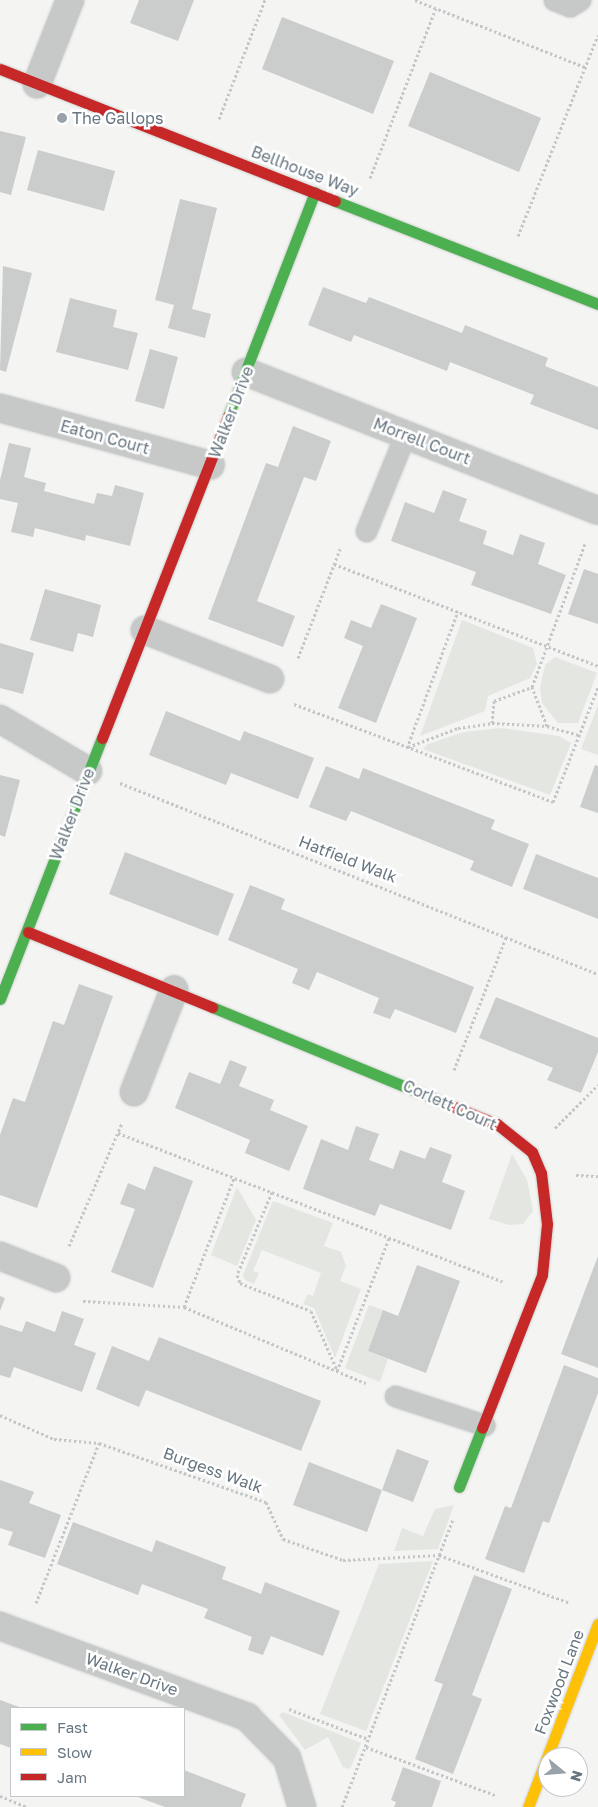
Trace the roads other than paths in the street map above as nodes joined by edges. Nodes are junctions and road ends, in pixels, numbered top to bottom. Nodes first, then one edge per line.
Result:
1 (70, 0) edge
2 (554, 0) edge
3 (580, 0) edge
4 (0, 69) edge
5 (37, 84) junction
6 (314, 192) junction
7 (598, 304) edge
8 (246, 372) junction
9 (0, 408) edge
10 (405, 435) junction
11 (210, 465) junction
12 (598, 510) edge
13 (366, 531) road end
14 (145, 630) junction
15 (270, 679) road end
16 (0, 719) edge
17 (88, 771) junction
18 (28, 932) junction
19 (174, 990) junction
20 (0, 999) edge
21 (134, 1092) road end
22 (0, 1256) edge
23 (56, 1278) road end
24 (395, 1396) road end
25 (484, 1425) junction
26 (459, 1487) road end
27 (598, 1624) edge
28 (11, 1630) edge
29 (302, 1807) edge
30 (528, 1807) edge

1 - 5 street
2 - 3 lane
4 - 5 street, Bellhouse Way
5 - 6 street, Bellhouse Way
6 - 7 street, Bellhouse Way
6 - 8 street, Walker Drive
8 - 10 street, Morrell Court
8 - 11 street, Walker Drive
9 - 11 street, Eaton Court
10 - 12 street, Morrell Court
10 - 13 lane
11 - 14 street, Walker Drive
14 - 15 street
14 - 17 street, Walker Drive
16 - 17 street
17 - 18 street, Walker Drive
18 - 19 street, Corlett Court
18 - 20 street, Walker Drive
19 - 21 street
19 - 25 street, Corlett Court
22 - 23 street
24 - 25 lane
25 - 26 street, Corlett Court
27 - 30 street, Foxwood Lane
28 - 29 street, Walker Drive

